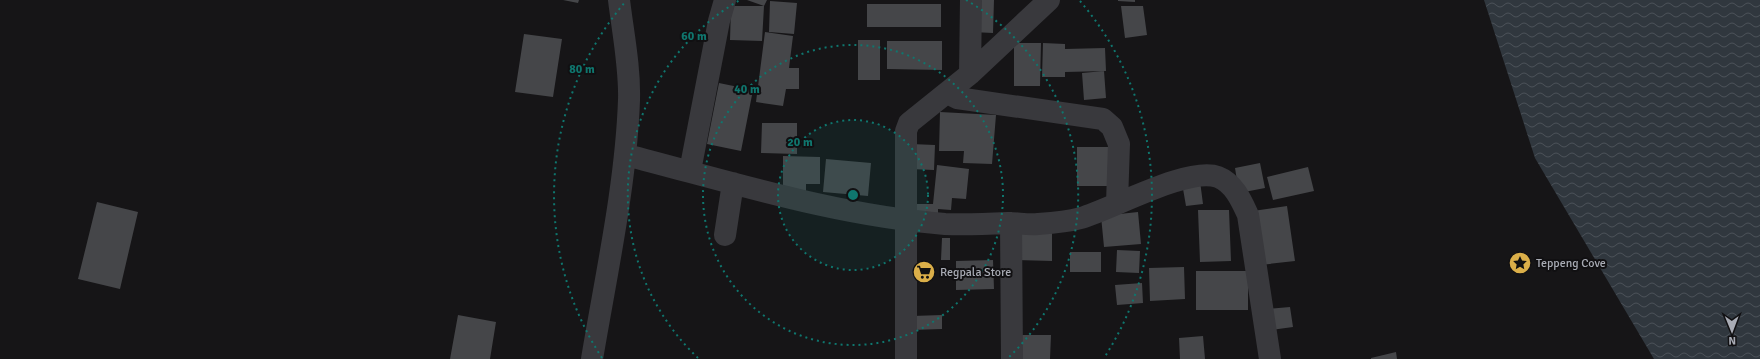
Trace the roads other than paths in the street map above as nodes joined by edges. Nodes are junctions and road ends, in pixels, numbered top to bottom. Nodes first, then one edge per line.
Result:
1 (619, 0) edge
2 (725, 0) edge
3 (971, 0) edge
4 (1049, 0) edge
5 (970, 74) junction
6 (947, 93) junction
7 (626, 155) junction
8 (690, 171) junction
9 (733, 183) junction
10 (1117, 203) junction
11 (906, 220) junction
12 (1011, 223) junction
13 (725, 235) dead end
14 (592, 359) edge
15 (906, 359) edge
16 (1012, 359) edge
17 (1270, 359) edge

1 - 7 street
2 - 8 street
3 - 5 street
4 - 5 street
5 - 6 street
6 - 10 street
6 - 11 street
7 - 8 street
7 - 14 street
8 - 9 street
9 - 11 street
9 - 13 street
10 - 12 street
10 - 17 street
11 - 12 street
11 - 15 street
12 - 16 street

